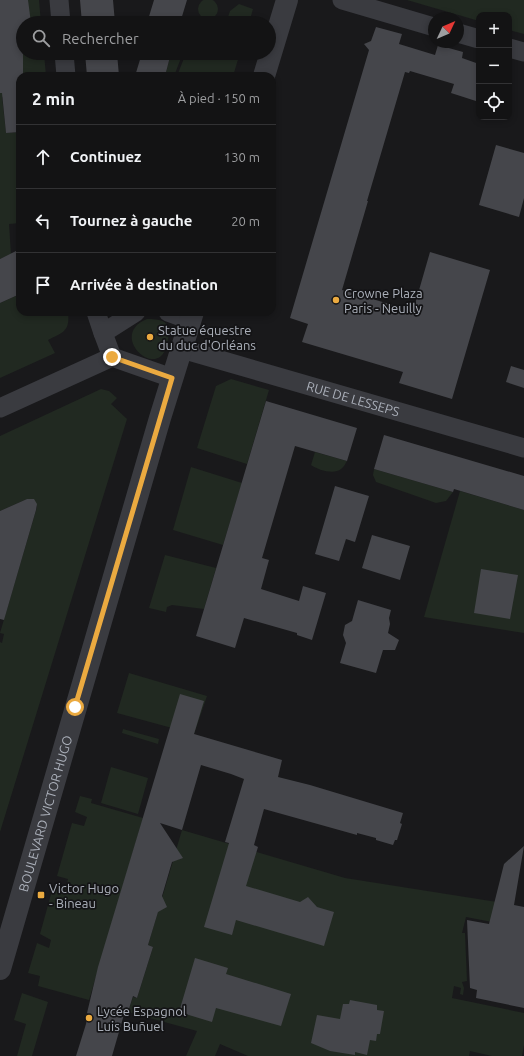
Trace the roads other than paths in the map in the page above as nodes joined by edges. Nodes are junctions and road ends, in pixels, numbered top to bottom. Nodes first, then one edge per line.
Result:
1 (59, 0) edge
2 (287, 0) edge
3 (342, 0) edge
4 (60, 16) edge
5 (428, 24) edge
6 (464, 35) edge
7 (276, 36) edge
8 (476, 39) edge
9 (512, 49) edge
10 (524, 52) edge
11 (65, 60) edge
12 (269, 60) edge
13 (66, 72) edge
14 (265, 72) edge
15 (97, 316) edge
16 (130, 316) edge
17 (192, 316) edge
18 (103, 333) junction
19 (182, 349) junction
20 (112, 357) junction
21 (172, 378) junction
22 (0, 408) edge
23 (524, 448) edge
24 (0, 969) edge

1 - 4 street
2 - 7 street
3 - 5 street
6 - 8 street
9 - 10 street
11 - 13 street
12 - 14 street
15 - 18 street
16 - 18 street
17 - 19 street, BOULEVARD VICTOR HUGO
18 - 20 street
19 - 21 street, BOULEVARD VICTOR HUGO
19 - 23 street, RUE DE LESSEPS
20 - 21 street
20 - 22 street
21 - 24 street, BOULEVARD VICTOR HUGO

